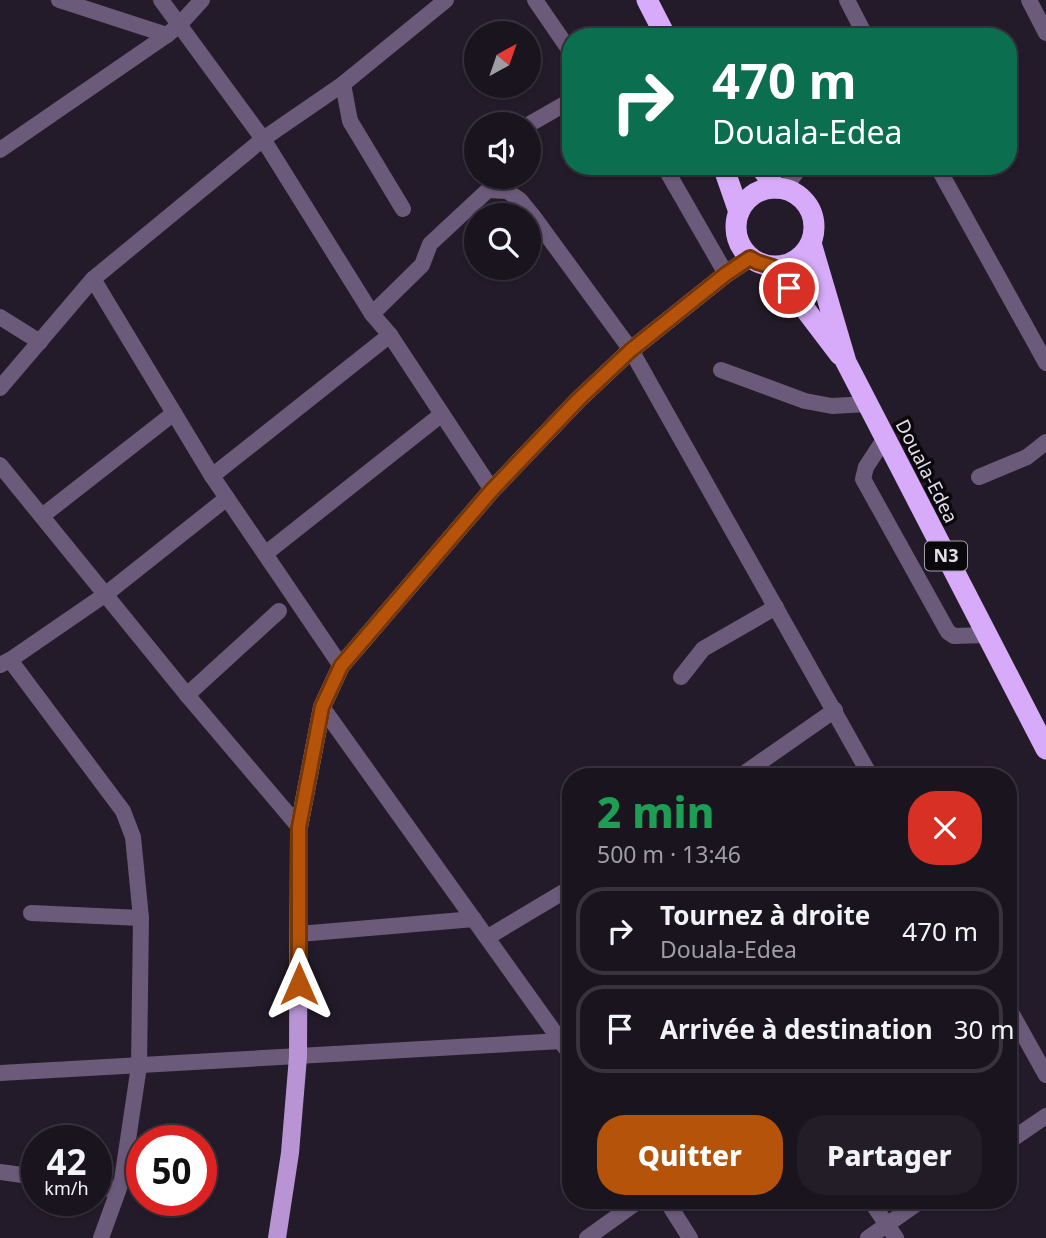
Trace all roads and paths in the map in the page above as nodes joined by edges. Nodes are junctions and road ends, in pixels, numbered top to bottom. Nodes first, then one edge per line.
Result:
1 (60, 0) edge
2 (161, 0) edge
3 (202, 0) edge
4 (446, 0) edge
5 (535, 0) edge
6 (647, 0) edge
7 (847, 0) edge
8 (1029, 0) edge
9 (661, 28) edge
10 (861, 28) edge
11 (173, 30) junction
12 (1046, 33) edge
13 (562, 39) edge
14 (343, 84) junction
15 (562, 106) edge
16 (541, 118) edge
17 (263, 139) junction
18 (0, 150) edge
19 (669, 175) edge
20 (726, 175) edge
21 (768, 175) edge
22 (793, 175) edge
23 (942, 175) edge
24 (480, 189) edge
25 (502, 189) edge
26 (780, 189) junction
27 (403, 209) dead end
28 (739, 212) junction
29 (811, 243) junction
30 (750, 258) junction
31 (773, 267) junction
32 (726, 274) junction
33 (93, 279) junction
34 (372, 314) junction
35 (0, 317) edge
36 (390, 335) junction
37 (1040, 340) edge
38 (40, 342) junction
39 (631, 350) junction
40 (846, 362) junction
41 (1046, 363) edge
42 (721, 370) dead end
43 (0, 388) edge
44 (868, 404) junction
45 (174, 413) junction
46 (442, 414) junction
47 (885, 438) junction
48 (1046, 442) edge
49 (0, 464) edge
50 (212, 476) junction
51 (979, 477) dead end
52 (492, 490) junction
53 (227, 498) junction
54 (42, 516) junction
55 (265, 554) junction
56 (106, 594) junction
57 (776, 607) junction
58 (279, 611) dead end
59 (986, 635) junction
60 (5, 662) edge
61 (341, 666) junction
62 (681, 677) dead end
63 (187, 695) junction
64 (322, 707) junction
65 (835, 710) junction
66 (1046, 749) edge
67 (752, 768) edge
68 (867, 768) edge
69 (299, 827) junction
70 (562, 893) edge
71 (31, 913) dead end
72 (141, 918) junction
73 (474, 919) junction
74 (299, 934) junction
75 (488, 937) junction
76 (1017, 1023) edge
77 (562, 1036) edge
78 (562, 1044) edge
79 (299, 1057) junction
80 (139, 1066) junction
81 (0, 1073) edge
82 (1046, 1075) edge
83 (1046, 1116) edge
84 (1017, 1136) edge
85 (0, 1172) edge
86 (21, 1175) edge
87 (112, 1189) edge
88 (118, 1190) junction
89 (627, 1209) edge
90 (672, 1209) edge
91 (876, 1209) edge
92 (913, 1209) edge
93 (891, 1231) edge
94 (101, 1238) edge
95 (276, 1238) edge
96 (587, 1238) edge
97 (690, 1238) edge
98 (867, 1238) edge

1 - 11 street
2 - 11 street
3 - 11 street
4 - 14 street
5 - 13 street
6 - 9 highway
7 - 10 street
8 - 12 street
11 - 17 street
11 - 18 street
14 - 17 street
14 - 27 street
15 - 16 street
17 - 33 street
17 - 34 street
19 - 32 street
20 - 28 highway
21 - 26 highway, N3
22 - 26 street
23 - 37 street
24 - 34 street
25 - 39 street
26 - 28 highway
26 - 29 highway, N3
28 - 30 highway
29 - 31 highway
29 - 40 highway, Douala-Edea / N3
30 - 31 highway
30 - 32 main road
31 - 40 highway, Douala-Edea / N3
32 - 39 main road
33 - 38 street
33 - 45 street
34 - 36 street
35 - 38 street
36 - 46 street
36 - 50 street
37 - 41 street
38 - 43 street
39 - 52 main road
39 - 57 street
40 - 44 highway, Douala-Edea / N3
42 - 44 street
44 - 47 highway, Douala-Edea / N3
45 - 50 street
45 - 54 street
46 - 52 street
46 - 55 street
47 - 59 highway, Douala-Edea / N3
47 - 59 street
48 - 51 street
49 - 54 street
50 - 53 street
52 - 61 main road
53 - 55 street
53 - 56 street
54 - 56 street
55 - 61 street
56 - 60 street
56 - 63 street
57 - 62 street
57 - 65 street
58 - 63 street
59 - 66 highway, Douala-Edea / N3
60 - 72 street
61 - 64 main road
63 - 69 street
64 - 69 main road
64 - 73 street
65 - 67 street
65 - 68 street
69 - 74 main road
70 - 75 street
71 - 72 street
72 - 80 street
73 - 74 street
73 - 75 street
74 - 79 main road
75 - 77 street
76 - 82 street
78 - 79 street
79 - 80 street
79 - 95 main road
80 - 81 street
80 - 88 street
83 - 84 street
85 - 86 street
87 - 88 street
88 - 94 street
89 - 96 street
90 - 97 street
91 - 93 street
92 - 93 street
93 - 98 street

